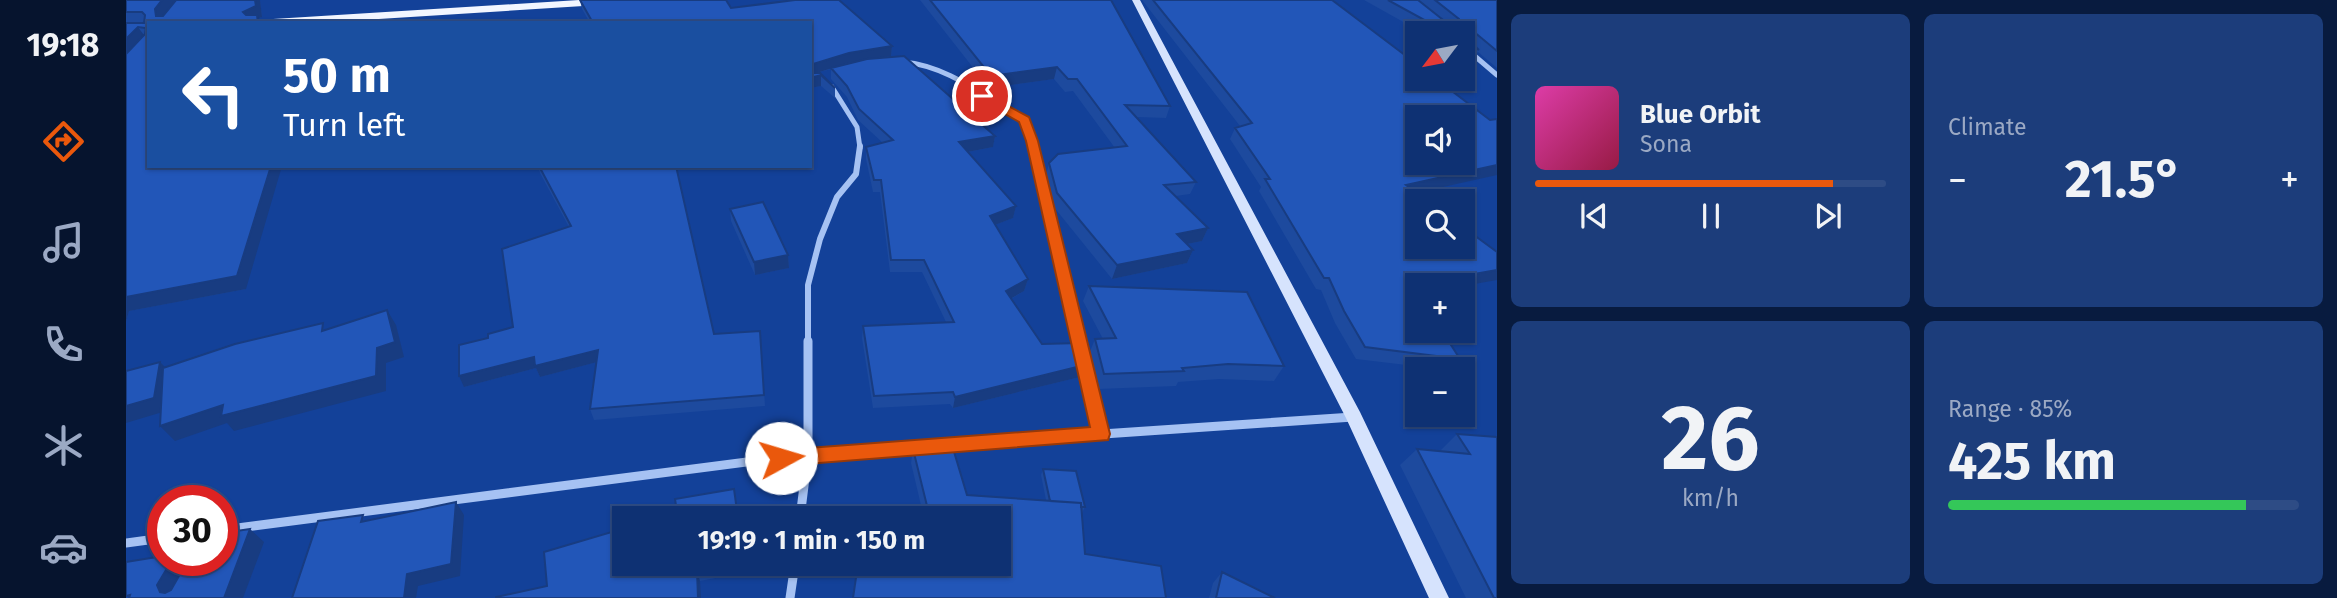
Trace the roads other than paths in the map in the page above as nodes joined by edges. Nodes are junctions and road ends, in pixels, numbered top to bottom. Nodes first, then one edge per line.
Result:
1 (631, 0) edge
2 (1136, 0) edge
3 (590, 1) edge
4 (287, 21) edge
5 (1475, 56) edge
6 (897, 62) edge
7 (1497, 75) edge
8 (827, 81) edge
9 (1354, 417) junction
10 (1101, 434) junction
11 (808, 454) junction
12 (802, 506) edge
13 (238, 528) edge
14 (147, 540) edge
15 (126, 543) edge
16 (793, 576) edge
17 (790, 598) edge
18 (1439, 598) edge

1 - 3 main road
2 - 9 main road
3 - 4 main road
5 - 7 street
6 - 10 street
8 - 11 street
9 - 10 street
9 - 18 main road
10 - 11 street
11 - 12 street
11 - 13 street
14 - 15 street
16 - 17 street

